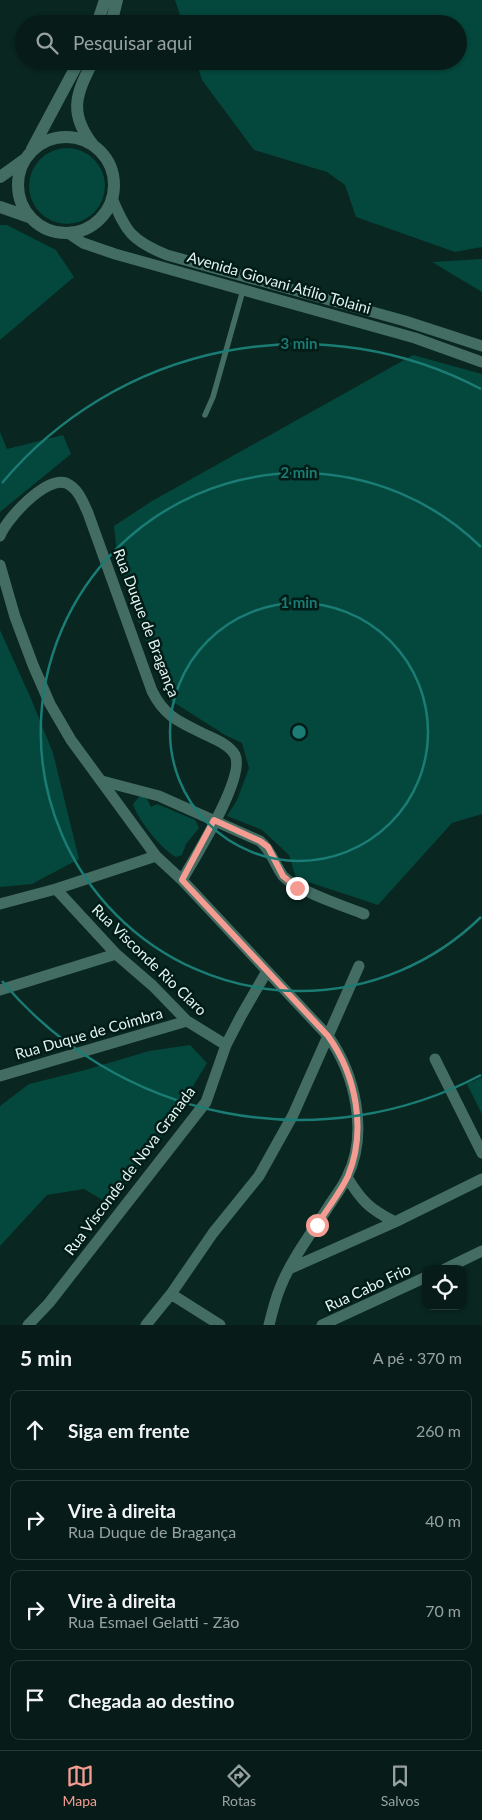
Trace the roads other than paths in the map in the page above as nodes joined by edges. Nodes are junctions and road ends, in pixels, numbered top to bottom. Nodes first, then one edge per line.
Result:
1 (105, 0) edge
2 (117, 0) edge
3 (100, 15) edge
4 (113, 15) edge
5 (74, 70) edge
6 (89, 70) edge
7 (96, 148) junction
8 (28, 156) junction
9 (0, 177) edge
10 (112, 198) junction
11 (0, 207) edge
12 (29, 216) junction
13 (68, 233) junction
14 (243, 290) junction
15 (482, 346) edge
16 (482, 362) edge
17 (205, 415) dead end
18 (0, 536) edge
19 (0, 565) edge
20 (102, 781) junction
21 (214, 820) junction
22 (156, 856) junction
23 (182, 880) junction
24 (56, 889) junction
25 (0, 904) edge
26 (364, 914) dead end
27 (116, 954) junction
28 (359, 966) dead end
29 (267, 971) junction
30 (0, 990) edge
31 (187, 1021) junction
32 (328, 1036) junction
33 (226, 1045) junction
34 (435, 1059) dead end
35 (0, 1076) edge
36 (482, 1153) edge
37 (347, 1177) junction
38 (482, 1179) edge
39 (396, 1222) junction
40 (482, 1251) edge
41 (453, 1265) edge
42 (289, 1269) junction
43 (422, 1280) edge
44 (171, 1294) junction
45 (28, 1325) edge
46 (146, 1325) edge
47 (220, 1325) edge
48 (269, 1325) edge
49 (322, 1325) edge

1 - 3 street
2 - 4 street
5 - 8 street
6 - 7 street
7 - 8 street
7 - 10 street
8 - 9 street
8 - 12 street
10 - 13 street
10 - 15 street, Avenida Giovani Atílio Tolaini
11 - 12 street
12 - 13 street
13 - 14 street, Avenida Giovani Atílio Tolaini
14 - 16 street, Avenida Giovani Atílio Tolaini
14 - 17 lane
18 - 21 street, Rua Duque de Bragança
19 - 20 street
20 - 21 street
20 - 22 street
21 - 23 street, Rua Duque de Bragança
21 - 26 street
22 - 23 street
22 - 24 street
23 - 29 street
24 - 25 street
24 - 27 street, Rua Visconde Rio Claro
27 - 30 street
27 - 31 street, Rua Visconde Rio Claro
28 - 32 street
29 - 32 street
29 - 33 street, Rua Visconde de Nova Granada
31 - 33 street, Rua Visconde Rio Claro
31 - 35 street, Rua Duque de Coimbra
32 - 37 street
32 - 44 street
33 - 45 street, Rua Visconde de Nova Granada
34 - 36 street
37 - 39 street
37 - 42 street
38 - 39 street
39 - 42 street
40 - 41 street
42 - 48 street
43 - 49 street, Rua Cabo Frio
44 - 46 street
44 - 47 street

